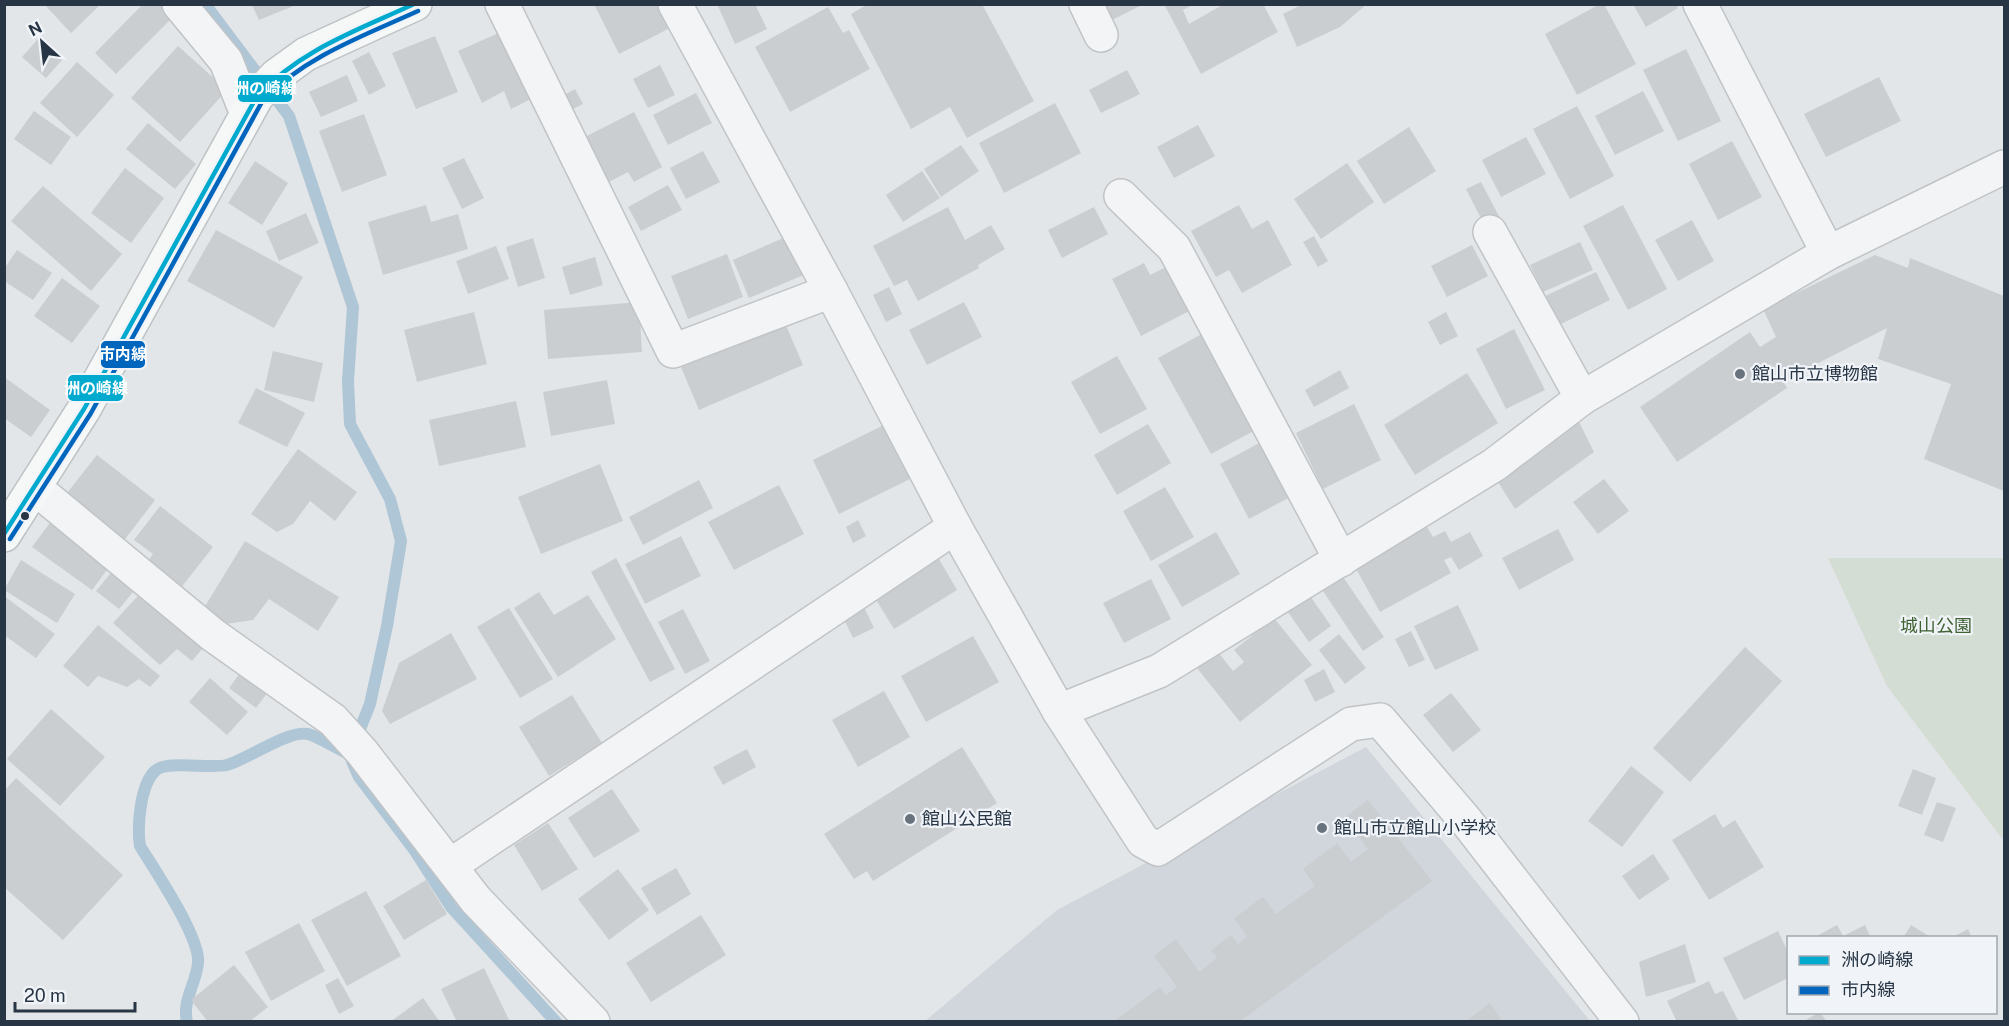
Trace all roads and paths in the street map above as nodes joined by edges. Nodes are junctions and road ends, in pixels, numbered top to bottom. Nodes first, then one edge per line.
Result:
1 (179, 4) edge
2 (415, 4) edge
3 (502, 4) edge
4 (675, 4) edge
5 (1086, 4) edge
6 (1700, 4) edge
7 (1101, 35) dead end
8 (261, 95) junction
9 (2004, 167) edge
10 (1121, 196) dead end
11 (1490, 232) dead end
12 (1828, 253) junction
13 (831, 291) junction
14 (1582, 398) junction
15 (35, 488) junction
16 (955, 526) junction
17 (4, 535) edge
18 (1341, 560) junction
19 (1059, 711) junction
20 (451, 865) junction
21 (593, 1022) edge
22 (1622, 1022) edge

1 - 8 street
2 - 8 main road
3 - 13 street
4 - 13 street
5 - 7 street
6 - 12 street
8 - 15 main road
9 - 12 street
10 - 18 street
11 - 14 street
12 - 14 street
13 - 16 street
14 - 18 street
15 - 17 main road
15 - 20 street
16 - 19 street
16 - 20 street
18 - 19 street
19 - 22 street
20 - 21 street

